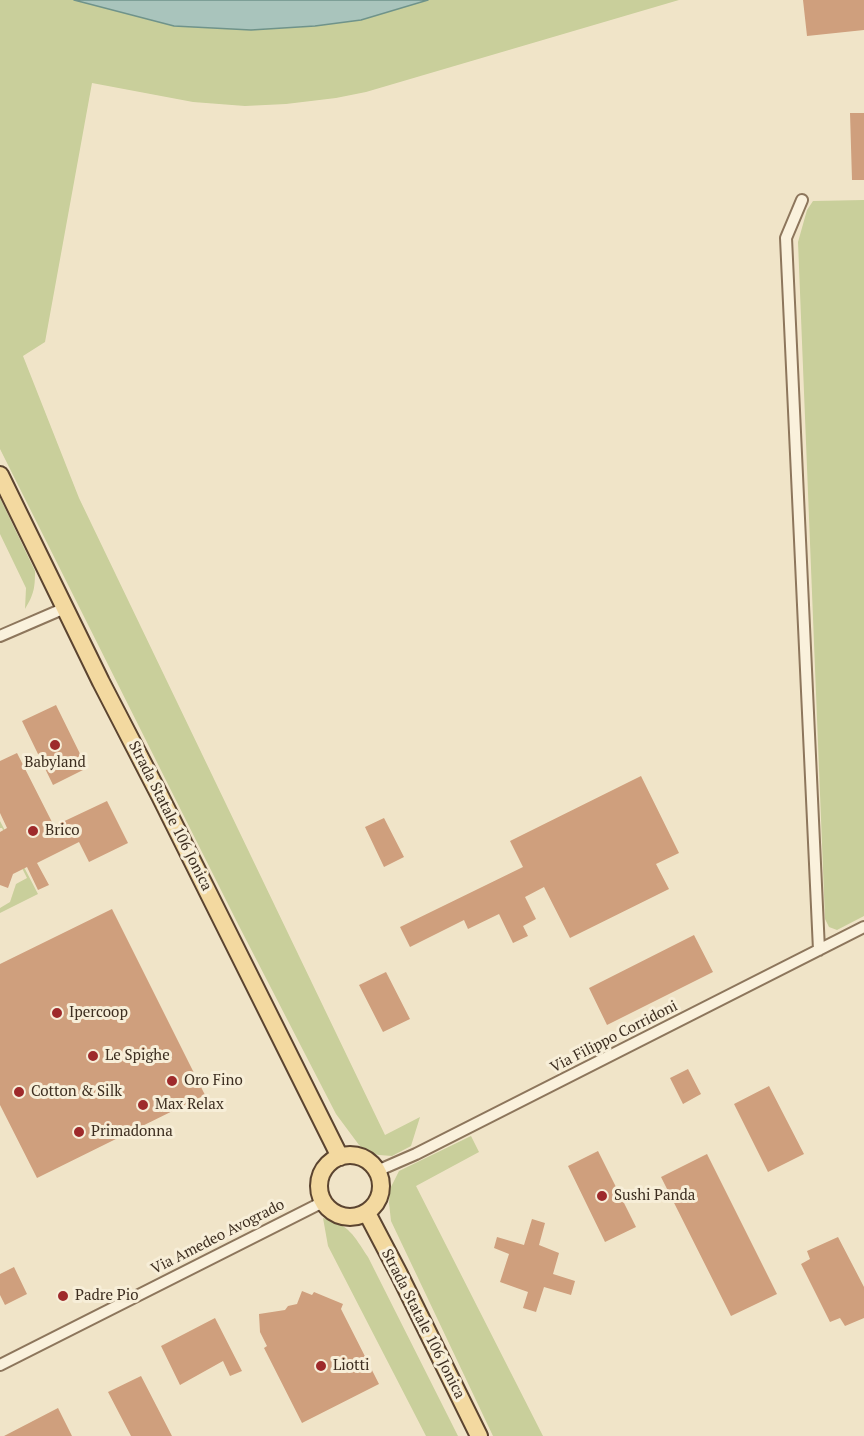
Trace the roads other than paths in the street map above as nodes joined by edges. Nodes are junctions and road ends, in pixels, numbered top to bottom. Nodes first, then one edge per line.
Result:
1 (802, 200) dead end
2 (0, 475) edge
3 (65, 608) junction
4 (0, 636) edge
5 (864, 927) edge
6 (819, 950) junction
7 (340, 1157) junction
8 (377, 1171) junction
9 (322, 1202) junction
10 (367, 1213) junction
11 (0, 1365) edge
12 (479, 1436) edge

1 - 6 street
2 - 3 main road, Strada Statale 106 Jonica
3 - 4 street
3 - 7 main road, Strada Statale 106 Jonica
5 - 6 street, Via Filippo Corridoni
6 - 8 street, Via Filippo Corridoni
7 - 8 main road
7 - 9 main road
8 - 10 main road
9 - 10 main road
9 - 11 street, Via Amedeo Avogrado
10 - 12 main road, Strada Statale 106 Jonica

